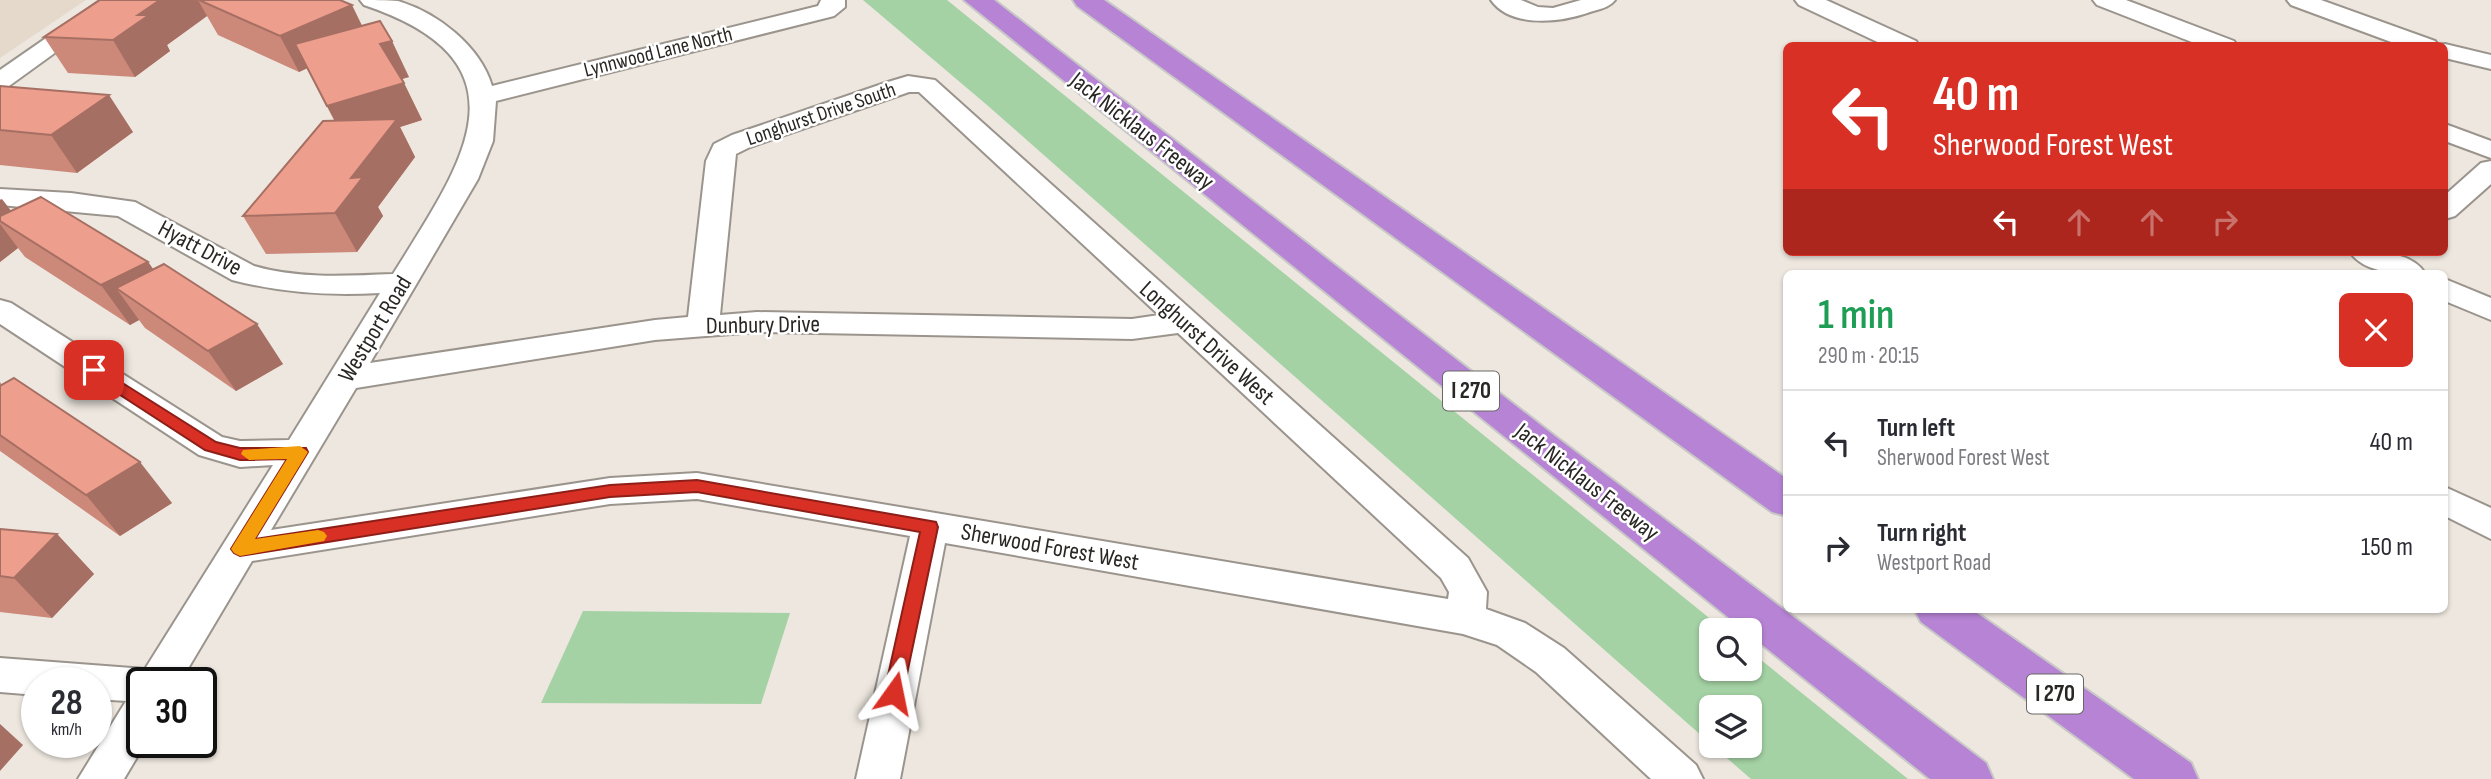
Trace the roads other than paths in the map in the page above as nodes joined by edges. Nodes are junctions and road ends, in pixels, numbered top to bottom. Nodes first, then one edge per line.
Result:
1 (116, 0) edge
2 (372, 0) edge
3 (976, 0) edge
4 (1086, 0) edge
5 (1503, 0) edge
6 (1603, 0) edge
7 (1807, 0) edge
8 (2105, 0) edge
9 (2299, 0) edge
10 (833, 3) edge
11 (1898, 42) edge
12 (2215, 42) edge
13 (2415, 42) edge
14 (2448, 52) edge
15 (2491, 62) edge
16 (0, 81) edge
17 (920, 83) joint
18 (482, 96) junction
19 (2448, 133) edge
20 (2491, 150) edge
21 (2491, 169) edge
22 (0, 197) edge
23 (2448, 207) edge
24 (403, 283) junction
25 (2448, 290) edge
26 (0, 310) edge
27 (2491, 310) edge
28 (1184, 322) junction
29 (703, 326) junction
30 (346, 378) junction
31 (300, 452) junction
32 (1783, 498) edge
33 (2448, 502) edge
34 (2491, 525) edge
35 (930, 527) junction
36 (240, 549) junction
37 (1943, 613) edge
38 (1465, 618) junction
39 (168, 667) edge
40 (0, 675) edge
41 (126, 684) edge
42 (126, 737) edge
43 (100, 779) edge
44 (878, 779) edge
45 (1681, 779) edge
46 (1968, 779) edge
47 (2174, 779) edge

1 - 16 street
2 - 18 street, Westport Road
3 - 46 highway, Jack Nicklaus Freeway / I 270
4 - 32 highway
5 - 6 street
7 - 11 street
8 - 12 street
9 - 13 street
10 - 18 street, Lynnwood Lane North
14 - 15 street
17 - 28 street, Longhurst Drive West
17 - 29 street, Longhurst Drive South
18 - 24 street, Westport Road
19 - 20 street
21 - 23 street
22 - 24 street, Hyatt Drive
24 - 30 street, Westport Road
25 - 27 street
26 - 31 street
28 - 29 street, Dunbury Drive
28 - 38 street, Longhurst Drive West
29 - 30 street, Dunbury Drive
30 - 31 street, Westport Road
31 - 36 street, Westport Road
33 - 34 street
35 - 36 street, Sherwood Forest West
35 - 38 street, Sherwood Forest West
35 - 44 street
36 - 39 street, Westport Road
37 - 47 highway, I 270
38 - 45 street, Sherwood Forest West
40 - 41 street
42 - 43 street

